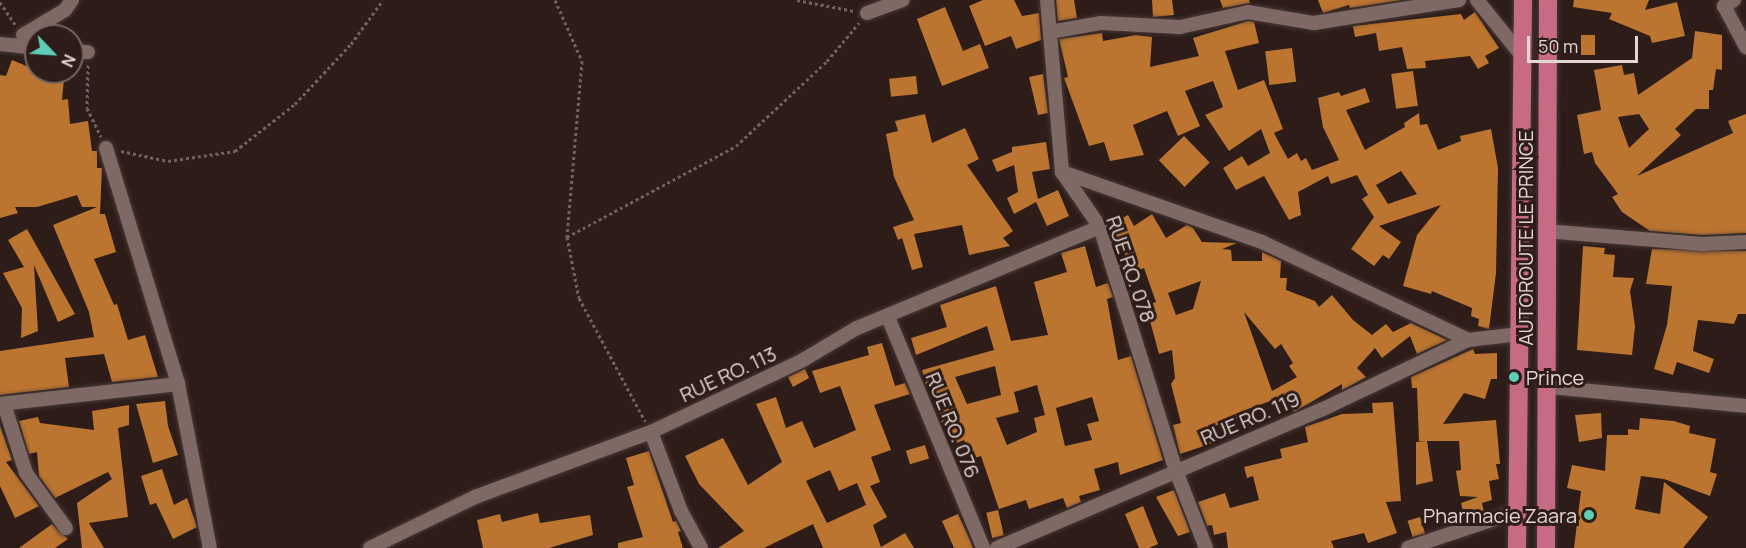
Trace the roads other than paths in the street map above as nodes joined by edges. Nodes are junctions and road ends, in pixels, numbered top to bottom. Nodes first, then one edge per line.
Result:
1 (72, 0) edge
2 (903, 0) edge
3 (1047, 0) edge
4 (1459, 0) edge
5 (1477, 0) edge
6 (1523, 0) edge
7 (1548, 0) edge
8 (1724, 2) edge
9 (867, 13) road end
10 (1050, 32) junction
11 (23, 35) dead end
12 (0, 44) edge
13 (24, 47) edge
14 (1746, 47) edge
15 (84, 52) edge
16 (88, 52) road end
17 (1523, 57) junction
18 (106, 148) road end
19 (1062, 172) junction
20 (1100, 227) junction
21 (1545, 231) junction
22 (1746, 242) edge
23 (888, 317) junction
24 (1520, 334) junction
25 (1468, 339) junction
26 (178, 384) junction
27 (1549, 387) junction
28 (2, 404) edge
29 (1746, 406) edge
30 (651, 432) junction
31 (1176, 471) junction
32 (1518, 511) junction
33 (66, 528) dead end
34 (210, 548) edge
35 (370, 548) edge
36 (702, 548) edge
37 (983, 548) edge
38 (997, 548) edge
39 (1206, 548) edge
40 (1408, 548) edge
41 (1517, 548) edge
42 (1546, 548) edge

1 - 11 street
2 - 9 street
3 - 10 street, RUE RO. 078
4 - 10 street
5 - 17 street
6 - 17 main road, AUTOROUTE LE PRINCE
7 - 21 main road, AUTOROUTE LE PRINCE
8 - 14 street
10 - 19 street, RUE RO. 078
12 - 13 street
15 - 16 street
17 - 24 main road, AUTOROUTE LE PRINCE
18 - 26 street
19 - 20 street, RUE RO. 078
19 - 25 street
20 - 23 street, RUE RO. 113
20 - 31 street, RUE RO. 078
21 - 22 street
21 - 27 main road, AUTOROUTE LE PRINCE
23 - 30 street, RUE RO. 113
23 - 37 street, RUE RO. 076
24 - 25 street, RUE RO. 119
24 - 32 main road, AUTOROUTE LE PRINCE
25 - 31 street, RUE RO. 119
26 - 28 street
26 - 34 street
27 - 29 street
27 - 42 main road, AUTOROUTE LE PRINCE
28 - 33 street
30 - 35 street, RUE RO. 113
30 - 36 street
31 - 38 street, RUE RO. 119
31 - 39 street, RUE RO. 078
32 - 40 street
32 - 41 main road, AUTOROUTE LE PRINCE

